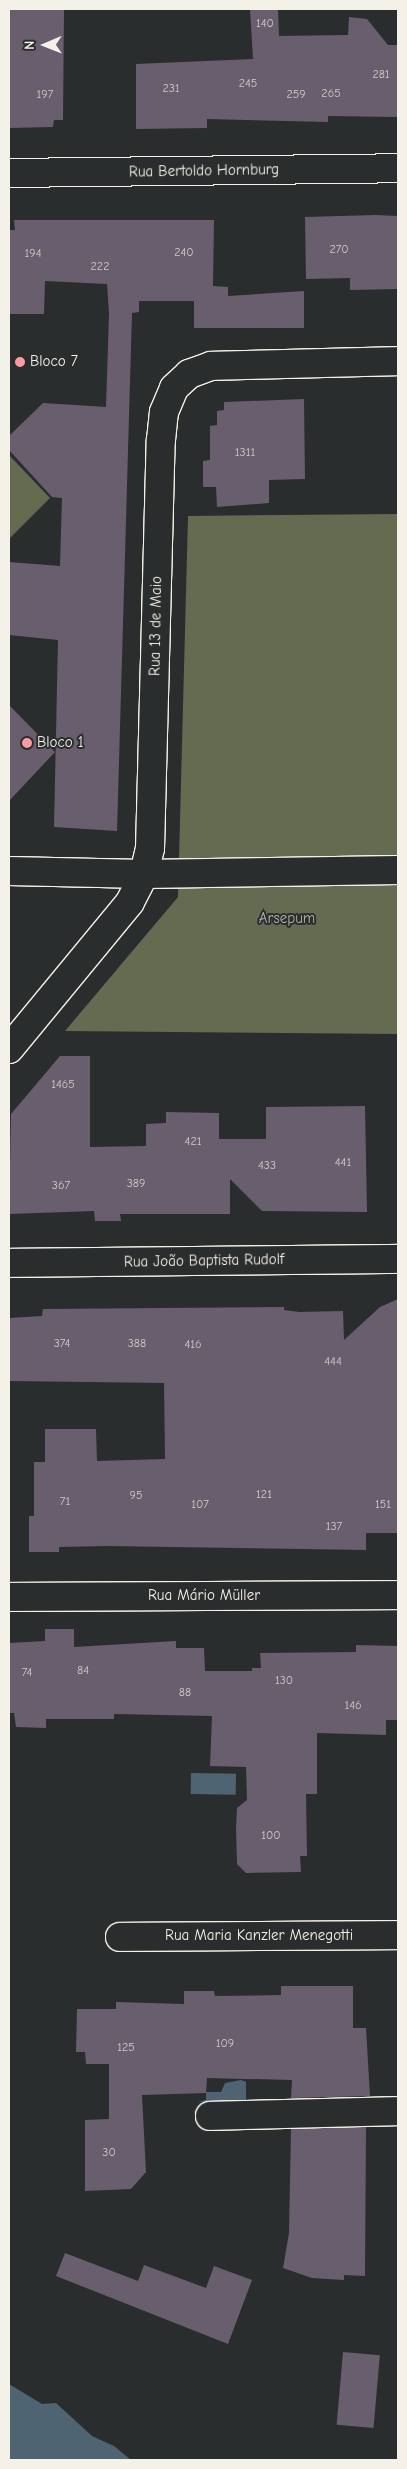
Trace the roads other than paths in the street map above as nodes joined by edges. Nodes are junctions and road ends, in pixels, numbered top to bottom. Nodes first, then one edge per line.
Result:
1 (398, 168) edge
2 (9, 173) edge
3 (398, 361) edge
4 (398, 870) edge
5 (9, 871) edge
6 (144, 874) junction
7 (9, 1049) edge
8 (398, 1259) edge
9 (9, 1263) edge
10 (398, 1595) edge
11 (9, 1597) edge
12 (398, 1935) edge
13 (120, 1937) dead end
14 (398, 2111) edge
15 (210, 2116) dead end

1 - 2 street, Rua Bertoldo Hornburg
3 - 6 street, Rua 13 de Maio
4 - 6 street
5 - 6 street
6 - 7 street, Rua 13 de Maio
8 - 9 street, Rua João Baptista Rudolf
10 - 11 street, Rua Mário Müller
12 - 13 street, Rua Maria Kanzler Menegotti
14 - 15 street

